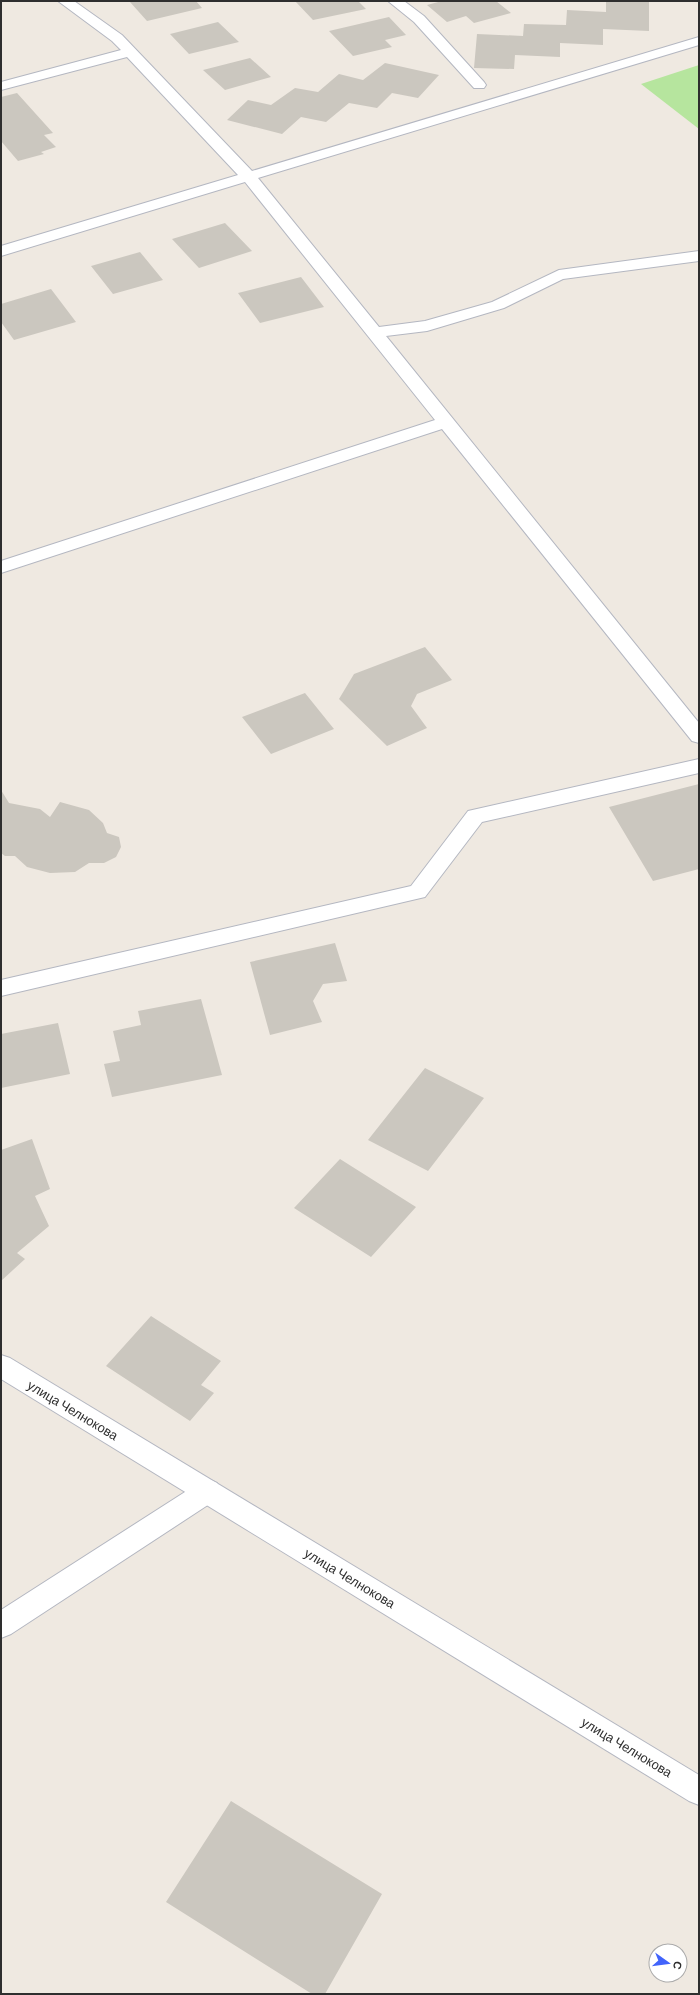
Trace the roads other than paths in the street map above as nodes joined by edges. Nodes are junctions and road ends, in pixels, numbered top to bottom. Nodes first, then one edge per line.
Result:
1 (64, 1) edge
2 (395, 1) edge
3 (699, 41) edge
4 (129, 52) junction
5 (478, 85) dead end
6 (1, 86) edge
7 (250, 177) junction
8 (1, 251) edge
9 (699, 256) edge
10 (374, 333) junction
11 (446, 422) junction
12 (1, 567) edge
13 (699, 736) edge
14 (699, 766) edge
15 (1, 988) edge
16 (1, 1366) edge
17 (208, 1491) junction
18 (1, 1625) edge
19 (699, 1792) edge

1 - 4 street
2 - 5 street
3 - 7 street
4 - 6 street
4 - 7 street
7 - 8 street
7 - 10 street
9 - 10 street
10 - 11 street
11 - 12 street
11 - 13 street
14 - 15 street
16 - 17 street, улица Челнокова
17 - 18 street
17 - 19 street, улица Челнокова

